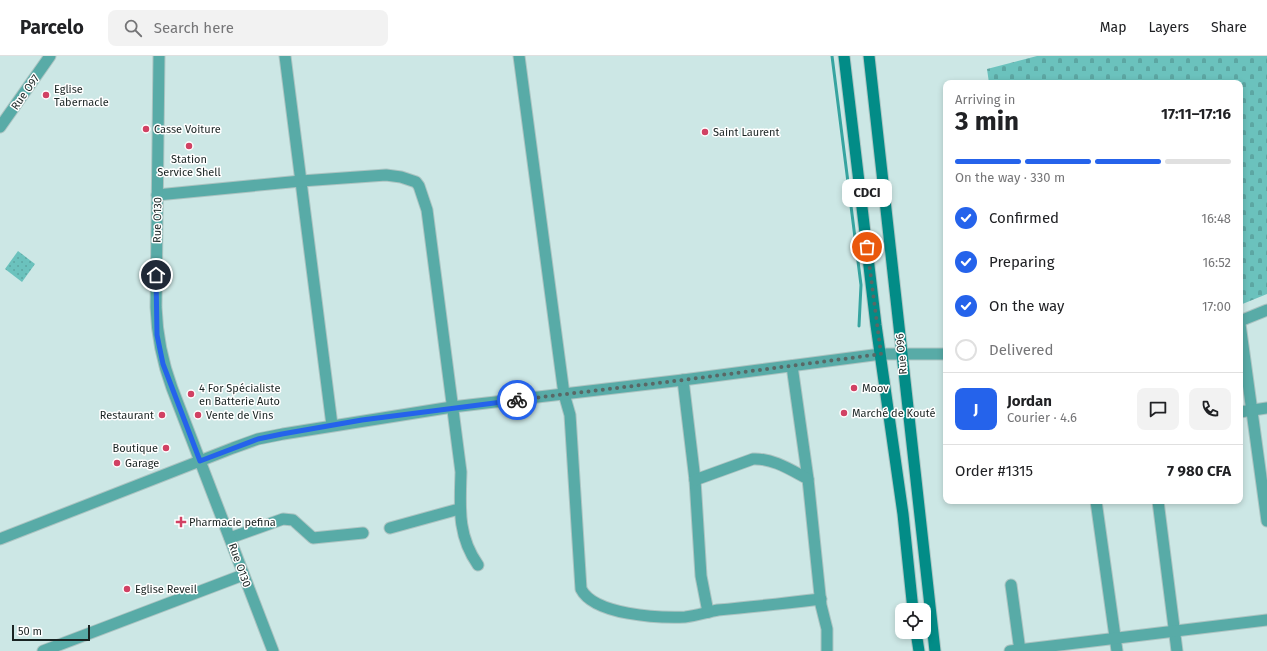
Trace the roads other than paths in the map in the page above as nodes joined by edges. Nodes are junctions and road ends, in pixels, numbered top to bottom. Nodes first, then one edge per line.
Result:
1 (50, 56) edge
2 (159, 56) edge
3 (285, 56) edge
4 (519, 56) edge
5 (844, 56) edge
6 (869, 56) edge
7 (0, 127) edge
8 (301, 181) junction
9 (157, 195) junction
10 (1267, 310) edge
11 (1243, 321) edge
12 (1243, 344) edge
13 (901, 353) junction
14 (881, 354) junction
15 (943, 354) edge
16 (792, 366) junction
17 (683, 380) junction
18 (564, 394) junction
19 (452, 407) junction
20 (1267, 408) edge
21 (1252, 410) junction
22 (1243, 412) edge
23 (332, 425) junction
24 (200, 461) junction
25 (808, 478) junction
26 (695, 480) junction
27 (1096, 504) edge
28 (1158, 504) edge
29 (459, 509) junction
30 (1267, 517) edge
31 (390, 528) dead end
32 (363, 533) dead end
33 (230, 538) junction
34 (0, 539) edge
35 (478, 565) dead end
36 (243, 575) junction
37 (1011, 585) dead end
38 (821, 599) junction
39 (912, 603) edge
40 (708, 612) junction
41 (1267, 620) edge
42 (1174, 632) junction
43 (917, 639) edge
44 (1115, 639) junction
45 (43, 651) edge
46 (273, 651) edge
47 (827, 651) edge
48 (919, 651) edge
49 (935, 651) edge
50 (1017, 651) edge
51 (1117, 651) edge
52 (1177, 651) edge

1 - 7 street, Rue O97
2 - 9 street, Rue O130
3 - 8 street
4 - 18 street
5 - 14 main road, Rue O96
6 - 13 main road, Rue O96
8 - 9 street
8 - 19 street
8 - 23 street
9 - 24 street, Rue O130
10 - 11 street
12 - 21 street
13 - 14 street
13 - 15 street
13 - 49 main road, Rue O96
14 - 16 street
14 - 39 main road, Rue O96
16 - 17 street
16 - 25 street
17 - 18 street
17 - 26 street
18 - 19 street
18 - 40 street
19 - 23 street
19 - 29 street
20 - 21 street
21 - 22 street
21 - 30 street
23 - 24 street
24 - 33 street, Rue O130
24 - 34 street
25 - 26 street
25 - 38 street
26 - 40 street
27 - 44 street
28 - 42 street
29 - 31 street
29 - 35 street
32 - 33 street
33 - 36 street, Rue O130
36 - 45 street
36 - 46 street, Rue O130
37 - 50 street
38 - 40 street
38 - 47 street
41 - 42 street
42 - 44 street
42 - 52 street
43 - 48 main road
44 - 50 street
44 - 51 street

